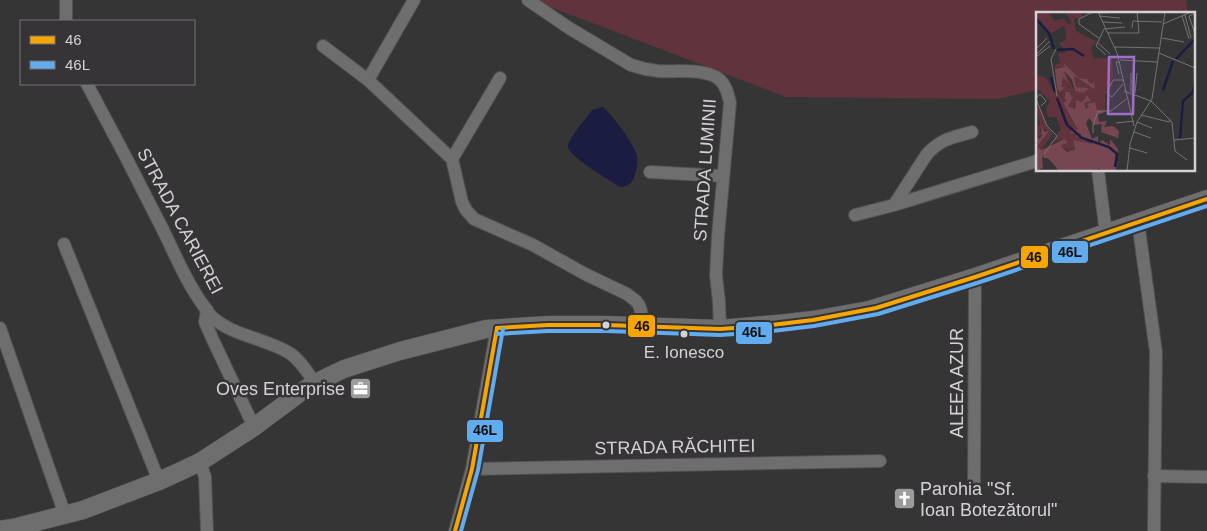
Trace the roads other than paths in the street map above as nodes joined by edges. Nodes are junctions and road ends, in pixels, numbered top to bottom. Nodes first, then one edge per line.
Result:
1 (66, 0) edge
2 (414, 0) edge
3 (528, 0) edge
4 (66, 20) edge
5 (323, 46) dead end
6 (500, 78) dead end
7 (368, 80) junction
8 (88, 85) edge
9 (972, 132) dead end
10 (452, 159) junction
11 (1036, 161) edge
12 (1098, 171) edge
13 (650, 172) dead end
14 (723, 176) junction
15 (1207, 199) edge
16 (894, 205) junction
17 (856, 215) dead end
18 (1138, 222) junction
19 (1106, 234) junction
20 (64, 244) dead end
21 (975, 277) junction
22 (206, 310) junction
23 (641, 326) junction
24 (0, 328) edge
25 (497, 328) junction
26 (720, 329) junction
27 (315, 383) junction
28 (254, 427) junction
29 (880, 461) dead end
30 (200, 462) junction
31 (472, 469) junction
32 (1154, 476) junction
33 (1207, 477) edge
34 (159, 481) junction
35 (974, 489) dead end
36 (65, 515) junction
37 (0, 530) edge
38 (207, 531) edge
39 (455, 531) edge
40 (1154, 531) edge

1 - 4 street
2 - 7 street
3 - 14 street, STRADA LUMINII
5 - 7 street
6 - 10 street
7 - 10 street
8 - 22 street, STRADA CARIEREI
9 - 16 street
10 - 23 street
11 - 16 street
12 - 19 street
13 - 14 street
14 - 26 street, STRADA LUMINII
15 - 18 street
16 - 17 street
18 - 19 street
18 - 32 street
19 - 21 street
20 - 34 street
21 - 26 street
21 - 35 street, ALEEA AZUR
22 - 27 street, STRADA CARIEREI
22 - 28 street
23 - 25 street
23 - 26 street
24 - 36 street
25 - 27 street
25 - 31 street
27 - 28 street
28 - 30 street
29 - 31 street, STRADA RĂCHITEI
30 - 34 street
30 - 38 street
31 - 39 street
32 - 33 street
32 - 40 street
34 - 36 street
36 - 37 street

